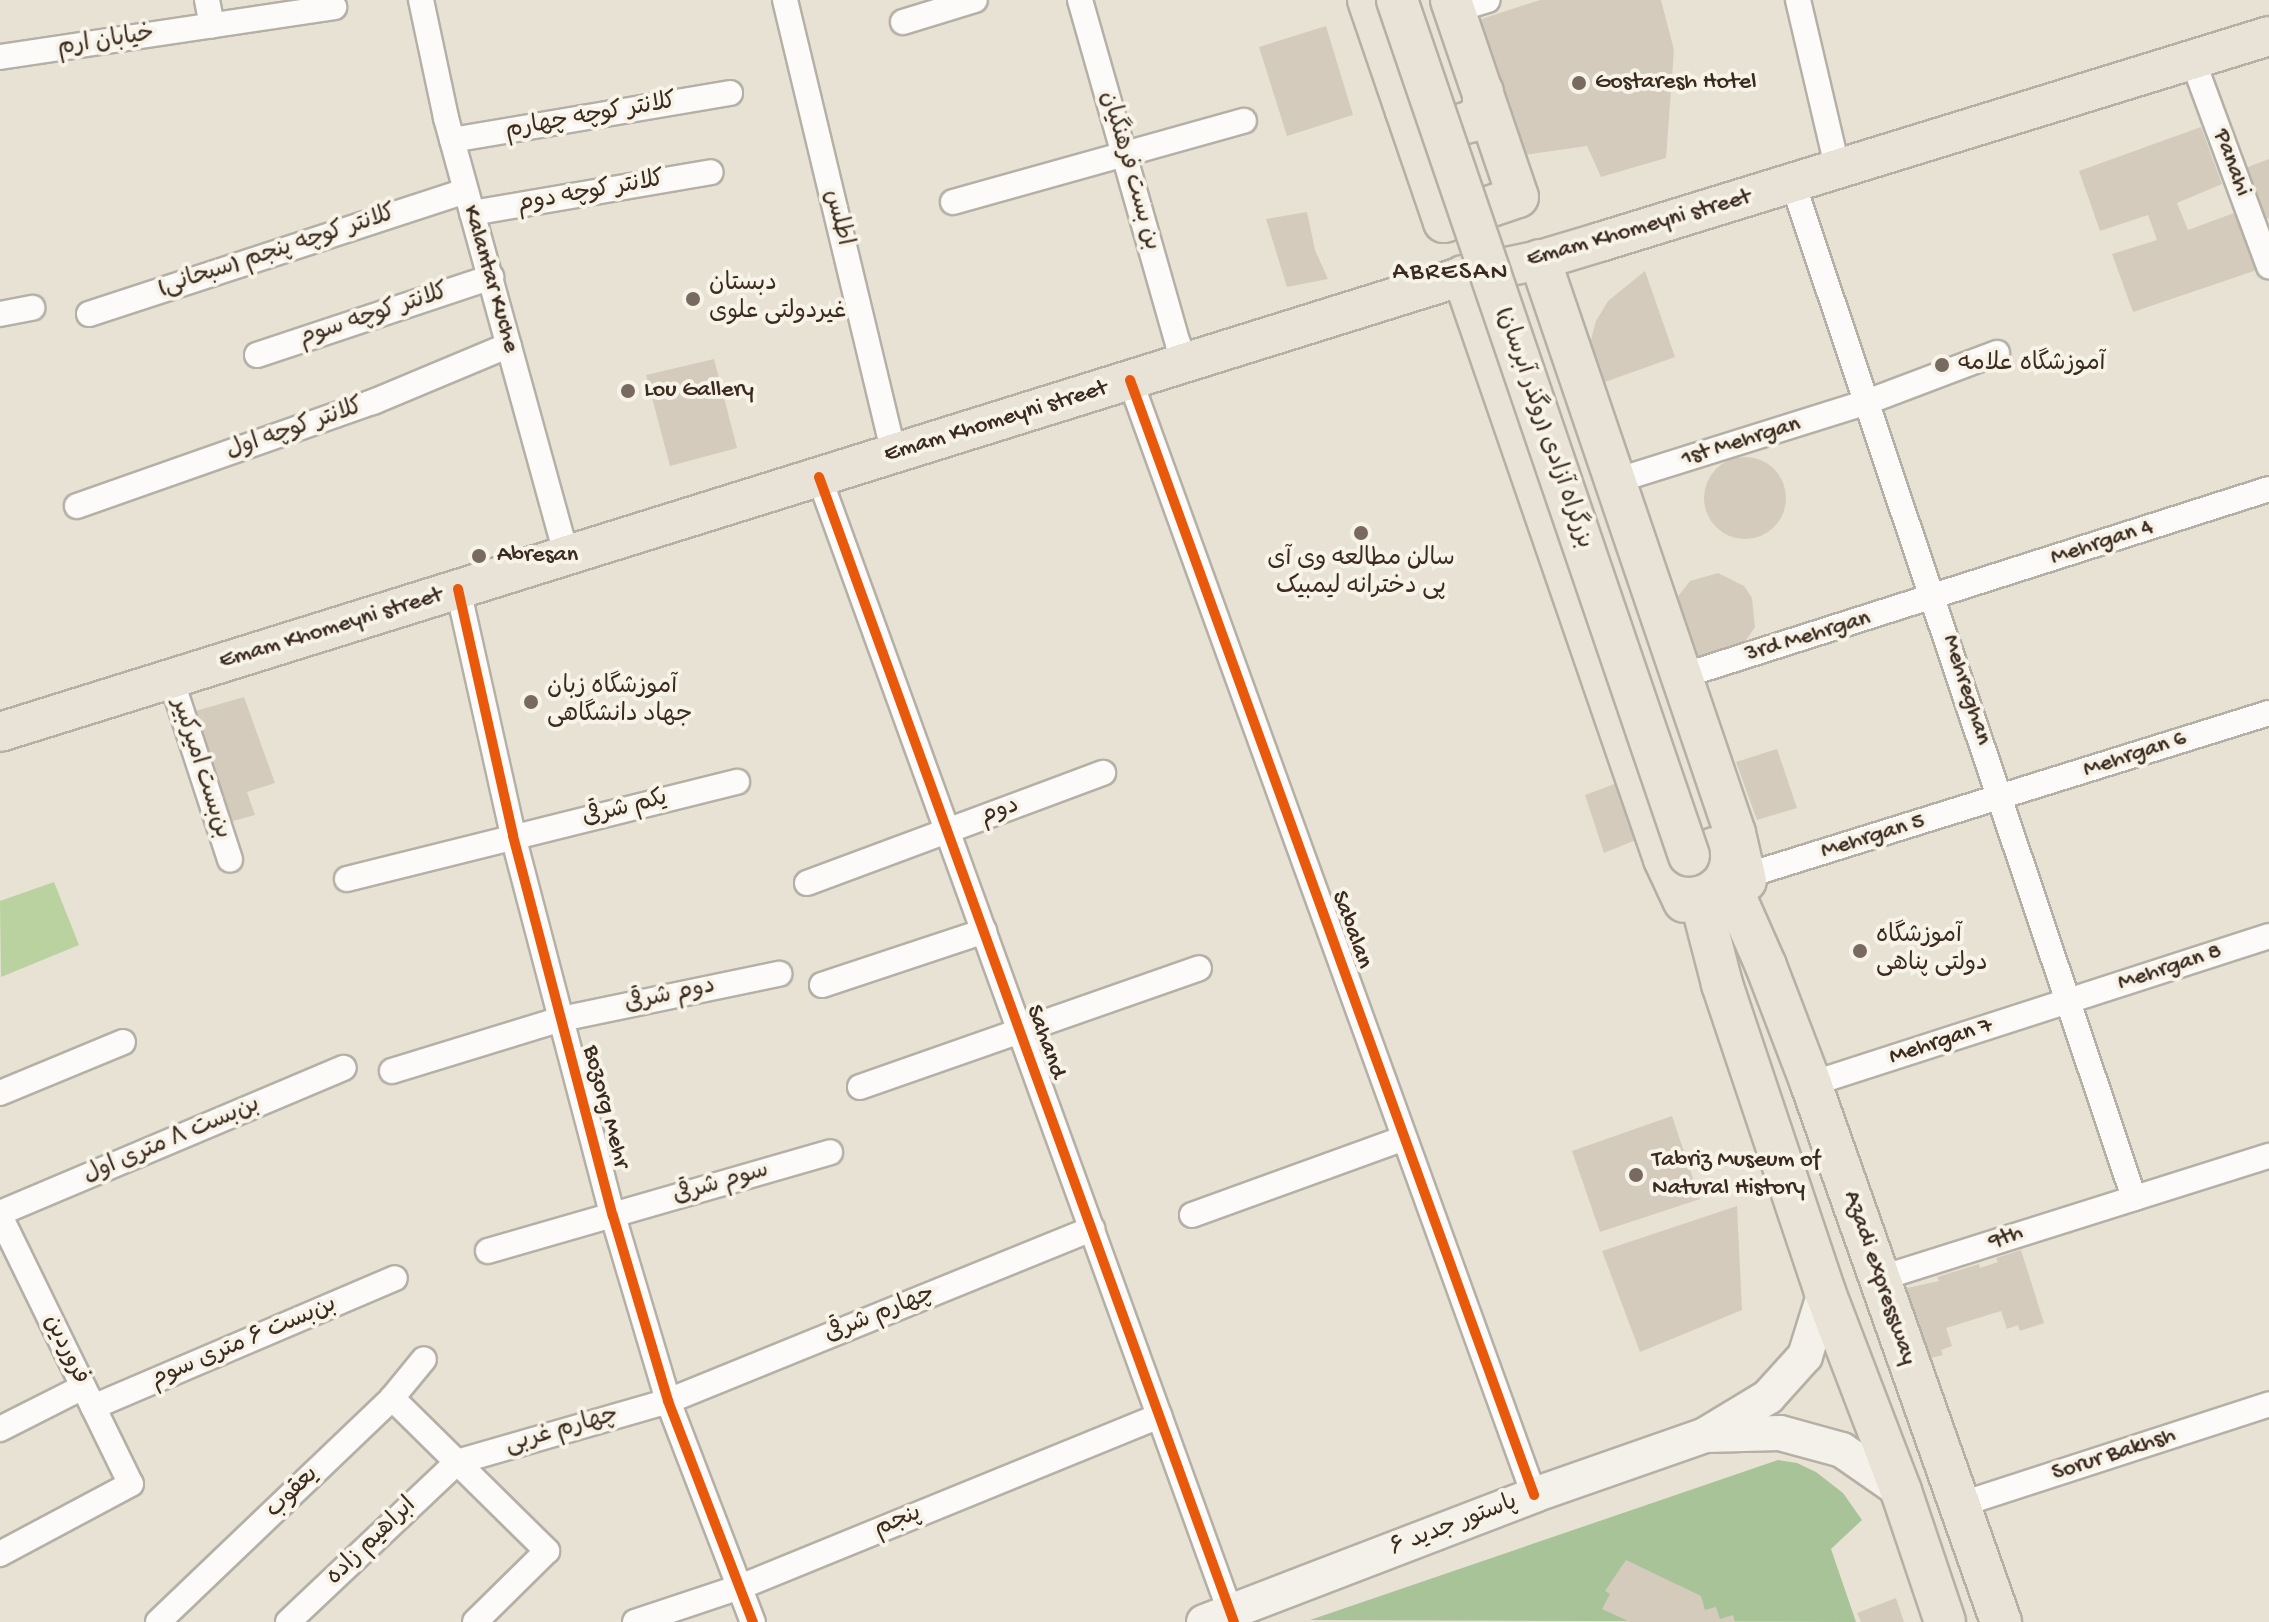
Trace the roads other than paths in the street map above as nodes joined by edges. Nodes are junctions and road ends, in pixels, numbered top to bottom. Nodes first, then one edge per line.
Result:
1 (207, 0) edge
2 (421, 0) edge
3 (785, 0) edge
4 (975, 0) edge
5 (1080, 0) edge
6 (1368, 0) edge
7 (1397, 0) edge
8 (1798, 0) edge
9 (1454, 2) edge
10 (334, 7) dead end
11 (903, 22) dead end
12 (212, 26) junction
13 (2269, 36) edge
14 (0, 57) edge
15 (2193, 61) junction
16 (1483, 92) junction
17 (730, 93) dead end
18 (1406, 111) junction
19 (1244, 121) dead end
20 (452, 140) junction
21 (1124, 154) junction
22 (1838, 170) junction
23 (711, 172) dead end
24 (1793, 184) junction
25 (469, 202) junction
26 (953, 202) dead end
27 (1540, 260) junction
28 (2269, 266) edge
29 (1463, 276) junction
30 (491, 277) junction
31 (32, 308) dead end
32 (0, 314) edge
33 (89, 314) dead end
34 (509, 345) junction
35 (1997, 353) dead end
36 (1179, 354) junction
37 (257, 355) dead end
38 (1130, 380) junction
39 (1867, 402) junction
40 (890, 445) junction
41 (819, 477) junction
42 (2269, 489) edge
43 (1621, 499) junction
44 (77, 506) dead end
45 (1555, 543) junction
46 (566, 555) junction
47 (458, 589) junction
48 (1935, 598) junction
49 (1682, 676) junction
50 (171, 679) junction
51 (2269, 713) edge
52 (0, 732) edge
53 (1103, 773) dead end
54 (737, 782) dead end
55 (2001, 798) junction
56 (948, 831) junction
57 (513, 836) junction
58 (1701, 852) junction
59 (230, 860) dead end
60 (1745, 876) junction
61 (347, 879) dead end
62 (807, 883) dead end
63 (984, 931) junction
64 (2269, 936) edge
65 (1766, 966) junction
66 (1199, 968) dead end
67 (779, 974) dead end
68 (1722, 984) junction
69 (822, 985) dead end
70 (2071, 1000) junction
71 (561, 1019) junction
72 (1020, 1031) junction
73 (123, 1042) dead end
74 (344, 1068) dead end
75 (392, 1071) dead end
76 (1811, 1084) junction
77 (860, 1087) dead end
78 (0, 1093) edge
79 (1405, 1138) junction
80 (830, 1152) dead end
81 (2269, 1156) edge
82 (2134, 1198) junction
83 (0, 1214) edge
84 (1192, 1215) dead end
85 (613, 1216) junction
86 (1092, 1229) junction
87 (488, 1251) dead end
88 (395, 1278) dead end
89 (1878, 1279) junction
90 (1825, 1292) junction
91 (424, 1359) dead end
92 (88, 1397) junction
93 (392, 1398) junction
94 (668, 1401) junction
95 (2269, 1404) edge
96 (1159, 1416) junction
97 (0, 1429) edge
98 (1705, 1435) junction
99 (457, 1462) junction
100 (1901, 1491) junction
101 (1534, 1495) junction
102 (1959, 1505) junction
103 (0, 1554) edge
104 (740, 1587) junction
105 (1223, 1618) edge
106 (158, 1622) edge
107 (288, 1622) edge
108 (475, 1622) edge
109 (635, 1622) edge
110 (753, 1622) edge
111 (1945, 1622) edge
112 (2001, 1622) edge

1 - 12 street
2 - 20 street, Kalantar Kuche
3 - 40 street, اطلس
4 - 11 street
5 - 21 street, بن بست فرهنگیان
6 - 18 highway
7 - 58 highway, بزرگراه آزادی (روگذر آبرسان), bridge
8 - 22 street
9 - 16 highway
9 - 58 highway, بزرگراه آزادی (روگذر آبرسان)
10 - 12 street, خیابان ارم
12 - 14 street, خیابان ارم
13 - 15 main road, Emam Khomeyni street
15 - 22 main road, Emam Khomeyni street
15 - 28 street, Panahi
16 - 18 highway
16 - 18 highway
17 - 20 street, کلانتر کوچه چهارم
19 - 21 street
20 - 25 street, Kalantar Kuche
21 - 26 street
21 - 36 street, بن بست فرهنگیان
22 - 24 main road, Emam Khomeyni street
23 - 25 street, کلانتر کوچه دوم
24 - 27 main road, Emam Khomeyni street
24 - 39 street, Mehreghan
25 - 30 street, Kalantar Kuche
25 - 33 street, کلانتر کوچه پنجم (سبحانی)
27 - 29 main road, Emam Khomeyni street
27 - 43 highway
29 - 36 main road, Emam Khomeyni street
29 - 45 highway
30 - 34 street, Kalantar Kuche
30 - 37 street, کلانتر کوچه سوم
31 - 32 street
34 - 44 street, کلانتر کوچه اول
34 - 46 street, Kalantar Kuche
35 - 39 street, 1st Mehrgan
36 - 38 main road, Emam Khomeyni street
38 - 40 main road, Emam Khomeyni street
38 - 79 street, Sabalan
39 - 43 street, 1st Mehrgan
39 - 48 street, Mehreghan
40 - 41 main road, Emam Khomeyni street
41 - 46 main road, Emam Khomeyni street
41 - 56 street, Sahand
42 - 48 street, Mehrgan 4
43 - 45 highway
43 - 49 highway
45 - 68 highway
46 - 47 main road, Emam Khomeyni street
47 - 50 main road, Emam Khomeyni street
47 - 57 street, Bozorg Mehr
48 - 49 street, 3rd Mehrgan
48 - 55 street, Mehreghan
49 - 60 highway
50 - 52 main road, Emam Khomeyni street
50 - 59 street, بن‌بست امیرکبیر
51 - 55 street, Mehrgan 6
53 - 56 street, دوم
54 - 57 street, یکم شرقی
55 - 60 street, Mehrgan 5
55 - 70 street, Mehreghan
56 - 62 street, دوم
56 - 63 street, Sahand
57 - 61 street, یکم شرقی
57 - 71 street, Bozorg Mehr
58 - 65 highway, Azadi expressway
58 - 68 highway
60 - 65 highway
63 - 69 street
63 - 72 street, Sahand
64 - 70 street, Mehrgan 8
65 - 76 highway, Azadi expressway
66 - 72 street
67 - 71 street, دوم شرقی
68 - 90 highway
70 - 76 street, Mehrgan 7
70 - 82 street, Mehreghan
71 - 75 street, دوم شرقی
71 - 85 street, Bozorg Mehr
72 - 77 street
72 - 86 street, Sahand
73 - 78 street
74 - 83 street, بن‌بست ۸ متری اول
76 - 89 highway, Azadi expressway
79 - 84 street
79 - 101 street, Sabalan
80 - 85 street, سوم شرقی
81 - 82 street, 9th
82 - 89 street, 9th
83 - 92 street, فروردین
85 - 87 street, سوم شرقی
85 - 94 street, Bozorg Mehr
86 - 94 street, چهارم شرقی
86 - 96 street, Sahand
88 - 92 street, بن‌بست ۶ متری سوم
89 - 102 highway, Azadi expressway
90 - 98 main road, پاستور جدید ۶
90 - 100 highway
91 - 93 street, یعقوب
92 - 97 street, بن‌بست ۶ متری سوم
92 - 103 street, فروردین
93 - 99 street
93 - 106 street, یعقوب
94 - 99 street, چهارم غربی
94 - 104 street, Bozorg Mehr
95 - 102 street, Sorur Bakhsh
96 - 104 street, پنجم
96 - 105 street, Sahand
98 - 100 main road, پاستور جدید ۶
98 - 101 main road, پاستور جدید ۶
99 - 107 street, ابراهیم زاده
99 - 108 street
100 - 111 highway
101 - 105 main road, پاستور جدید ۶
102 - 112 highway, Azadi expressway
104 - 109 street, پنجم
104 - 110 street, Bozorg Mehr

